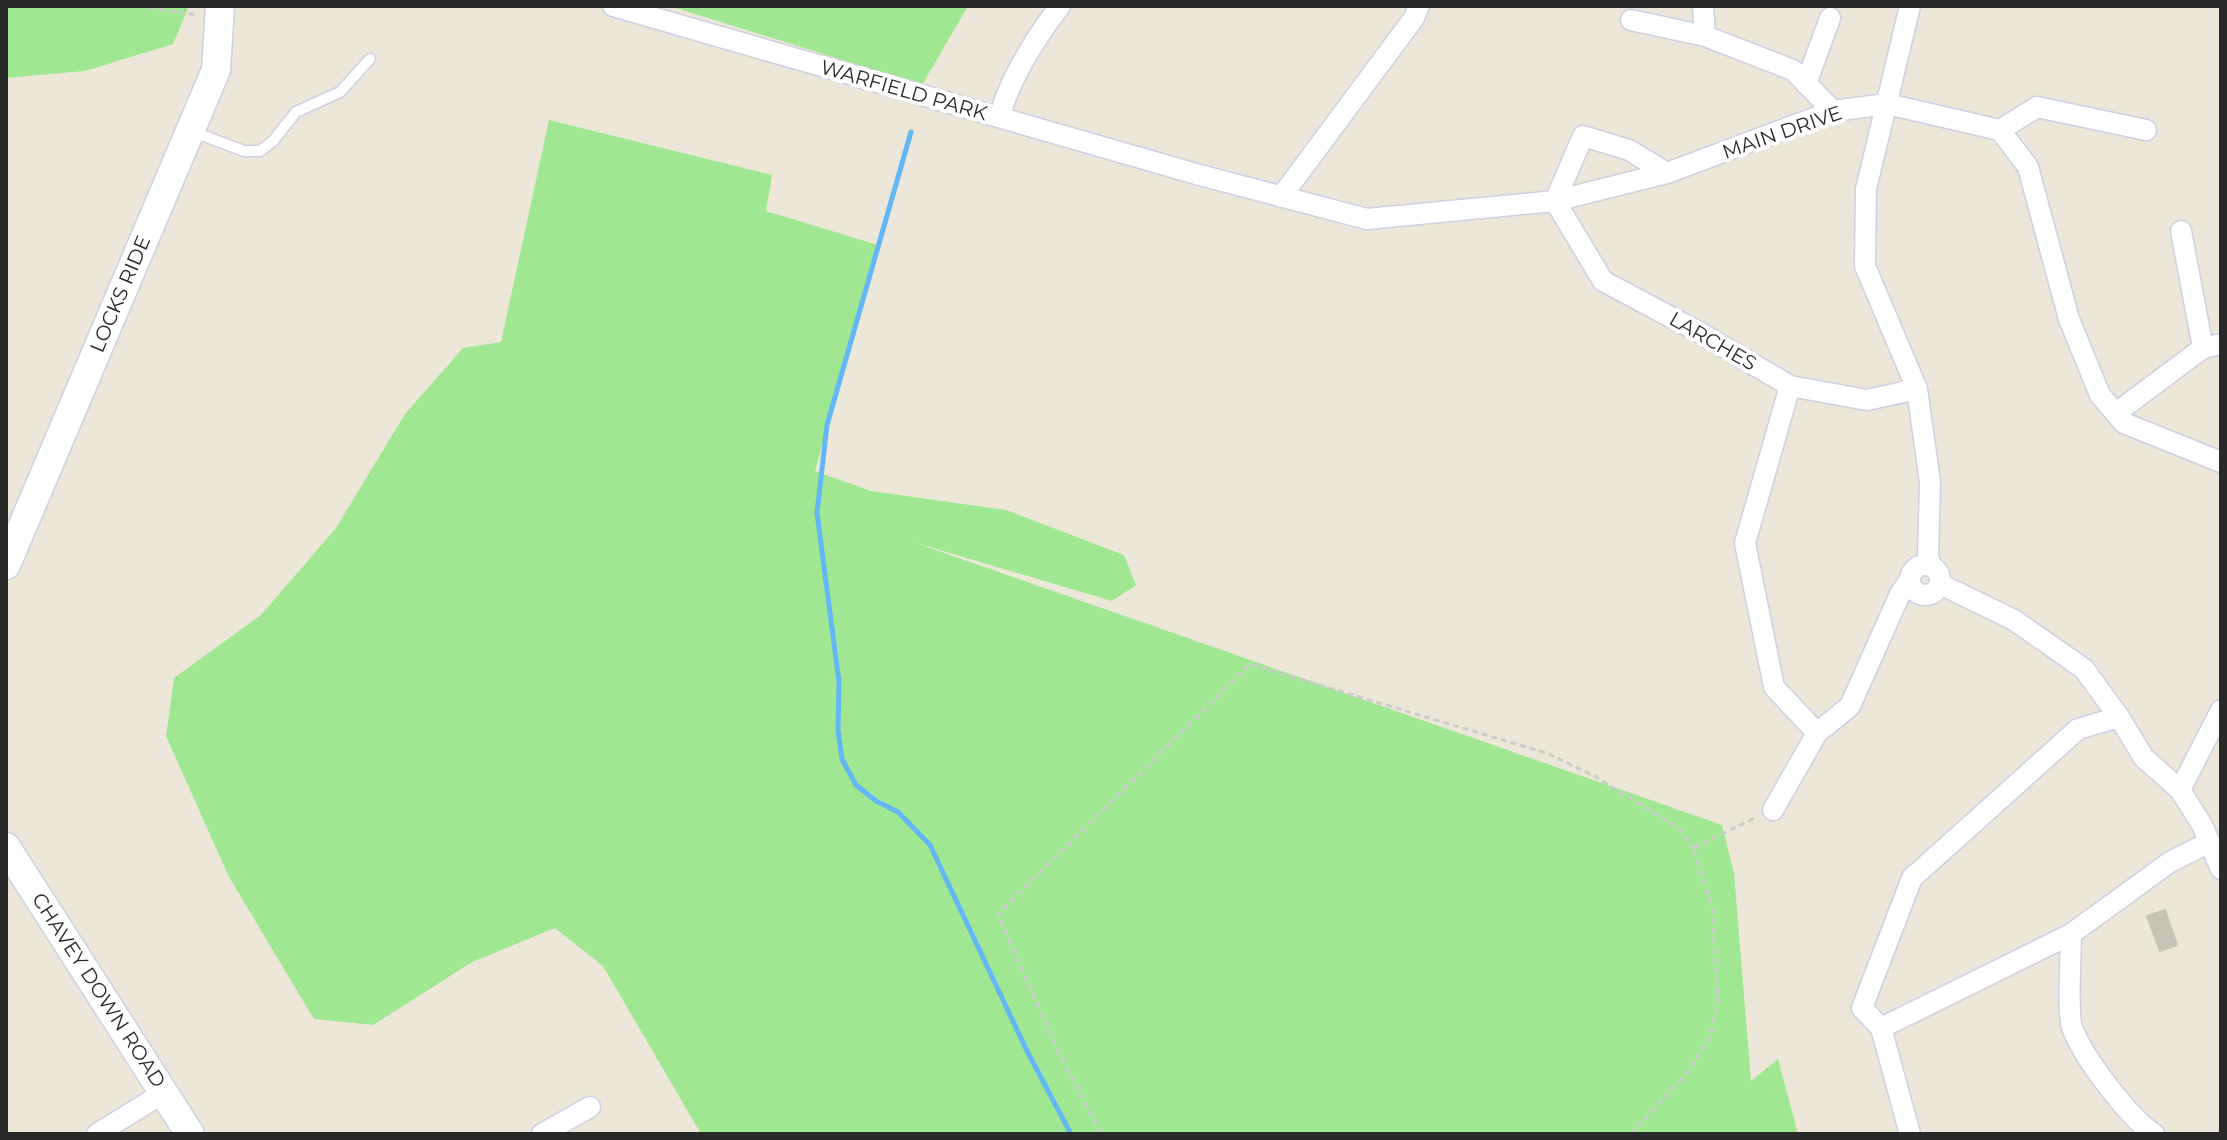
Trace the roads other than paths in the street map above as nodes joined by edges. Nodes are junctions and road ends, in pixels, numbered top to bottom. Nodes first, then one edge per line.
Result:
1 (613, 6) edge
2 (1060, 6) edge
3 (1419, 6) edge
4 (1703, 6) edge
5 (1910, 6) edge
6 (220, 12) edge
7 (1832, 12) edge
8 (1631, 20) dead end
9 (1705, 36) junction
10 (370, 59) dead end
11 (1806, 84) junction
12 (1887, 104) junction
13 (1833, 111) junction
14 (1000, 117) junction
15 (189, 130) junction
16 (2000, 130) junction
17 (2146, 130) dead end
18 (1667, 173) junction
19 (1196, 174) joint
20 (1281, 197) junction
21 (1555, 201) junction
22 (2181, 231) dead end
23 (2212, 346) edge
24 (1790, 386) junction
25 (1917, 389) junction
26 (2116, 413) junction
27 (2221, 462) edge
28 (6, 565) edge
29 (1921, 577) junction
30 (2221, 710) edge
31 (2119, 717) junction
32 (1817, 733) junction
33 (2180, 790) junction
34 (1773, 810) road end
35 (2211, 829) edge
36 (6, 847) edge
37 (2221, 869) edge
38 (2071, 934) junction
39 (1881, 1028) junction
40 (165, 1092) junction
41 (590, 1107) dead end
42 (2143, 1131) edge
43 (97, 1134) edge
44 (190, 1134) edge
45 (542, 1134) edge
46 (1910, 1134) edge

1 - 14 street, WARFIELD PARK
2 - 14 street
3 - 20 street
4 - 9 street
5 - 12 street
6 - 15 main road, LOCKS RIDE
7 - 11 street
8 - 9 street
9 - 11 street
10 - 15 lane
11 - 13 street
12 - 13 street, MAIN DRIVE
12 - 16 street, MAIN DRIVE
12 - 25 street
13 - 18 street, MAIN DRIVE
14 - 19 street, WARFIELD PARK
15 - 28 main road, LOCKS RIDE
16 - 17 street
16 - 26 street
18 - 21 street, MAIN DRIVE
18 - 21 street
19 - 20 street, MAIN DRIVE
20 - 21 street, MAIN DRIVE
21 - 24 street, LARCHES
22 - 23 street
23 - 26 street
24 - 25 street, LARCHES
24 - 32 street
25 - 29 street
26 - 27 street
29 - 31 street
29 - 32 street
30 - 33 street
31 - 33 street
31 - 39 street
32 - 34 street
33 - 35 street
35 - 37 street
35 - 38 street
36 - 40 main road, CHAVEY DOWN ROAD
38 - 39 street
38 - 42 street
39 - 46 street
40 - 43 street
40 - 44 main road, CHAVEY DOWN ROAD
41 - 45 street

